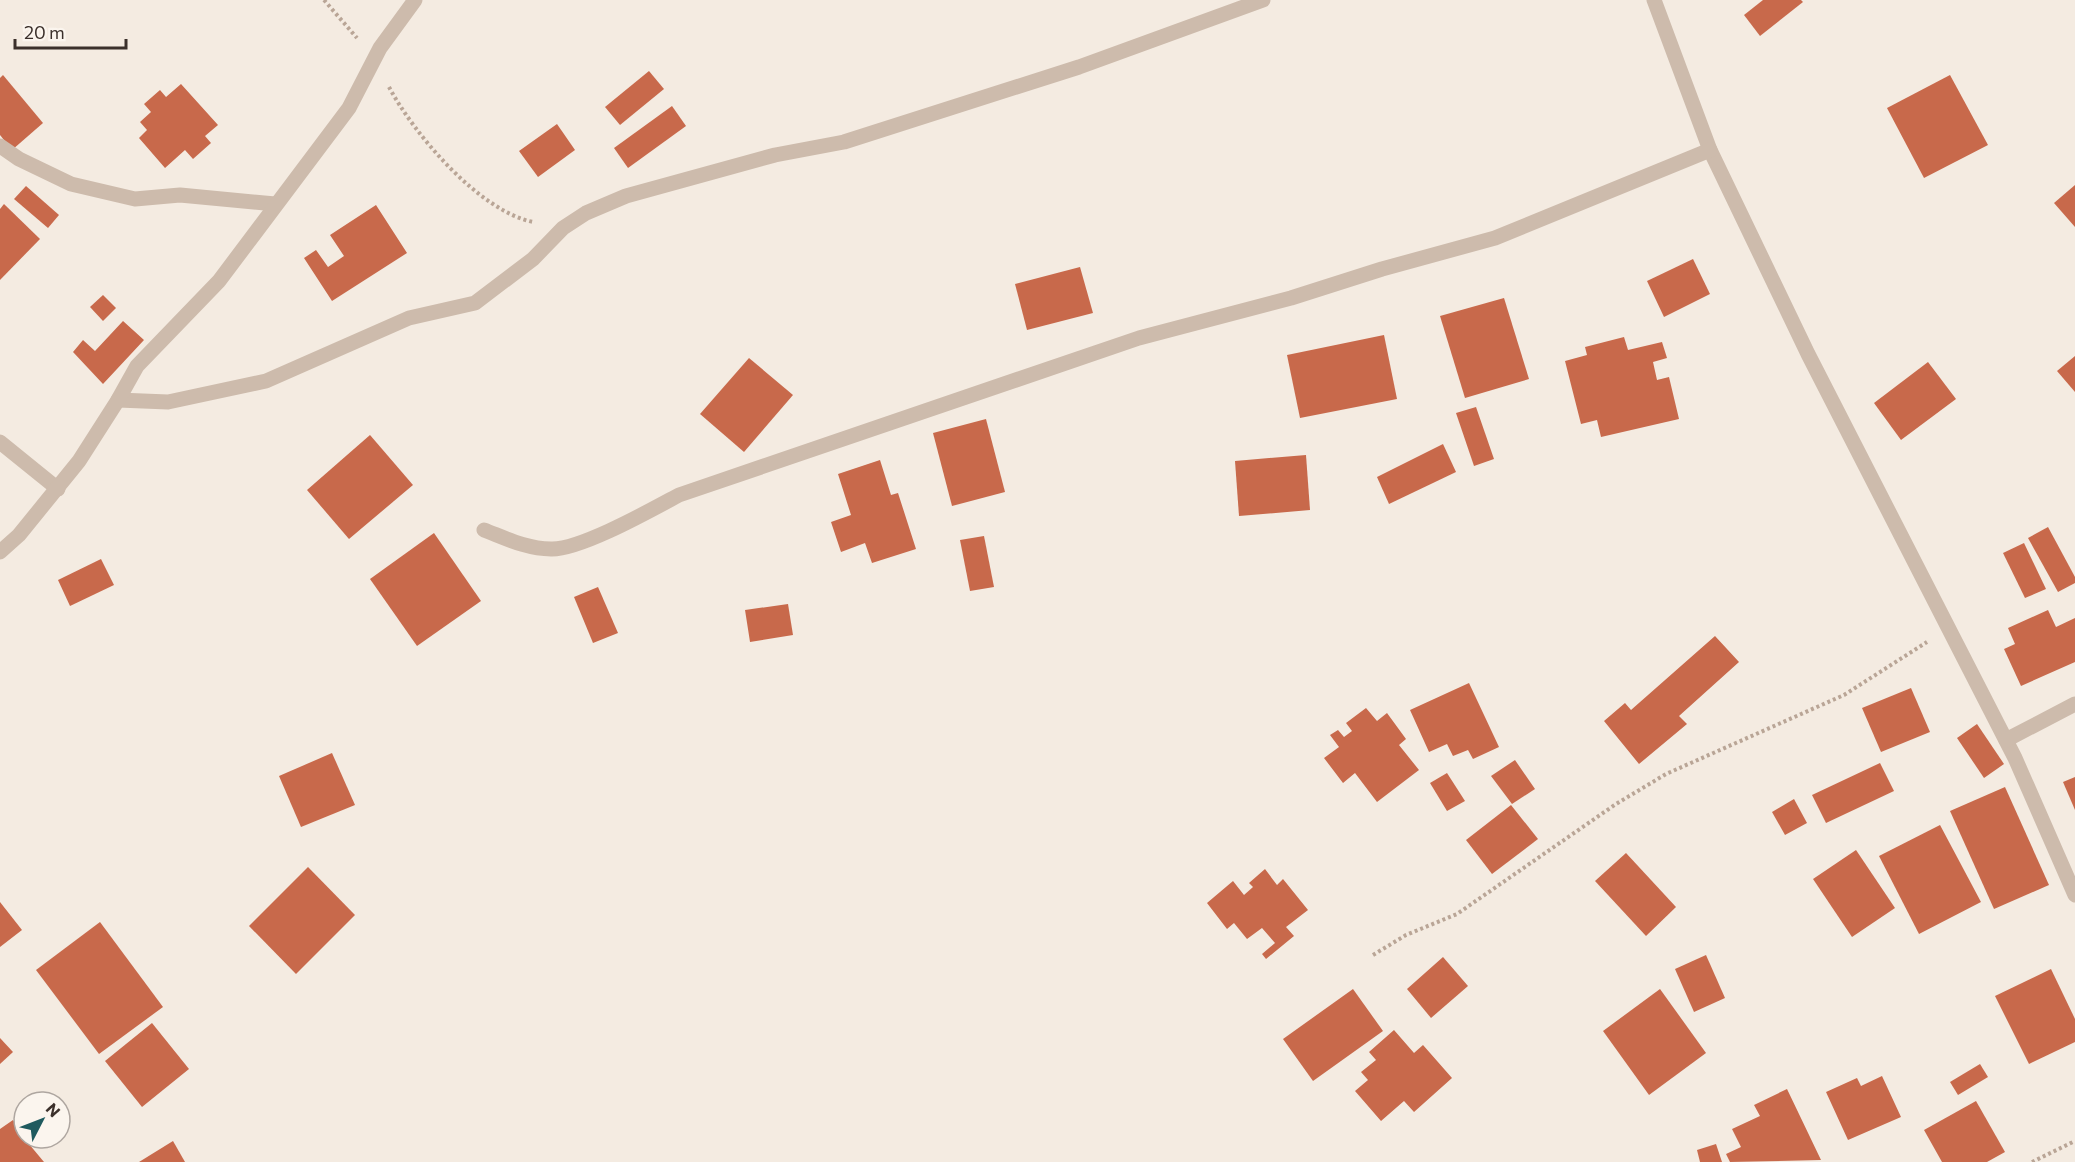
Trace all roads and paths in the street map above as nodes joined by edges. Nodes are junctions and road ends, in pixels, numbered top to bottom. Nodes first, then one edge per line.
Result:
1 (324, 0) edge
2 (415, 0) edge
3 (1263, 0) edge
4 (1654, 0) edge
5 (374, 58) junction
6 (0, 146) edge
7 (1710, 150) junction
8 (275, 204) junction
9 (563, 228) junction
10 (118, 400) junction
11 (0, 442) edge
12 (58, 489) junction
13 (484, 530) dead end
14 (0, 552) edge
15 (1950, 627) junction
16 (2075, 704) edge
17 (2006, 740) junction
18 (2075, 895) edge
19 (1373, 955) dead end
20 (2075, 1141) edge
21 (2032, 1162) edge

1 - 5 path
2 - 5 street
3 - 9 street
4 - 7 street
5 - 8 street
5 - 9 path
6 - 8 street
7 - 13 street
7 - 15 street
8 - 10 street
9 - 10 street
10 - 12 street
11 - 12 street
12 - 14 street
15 - 17 street
15 - 19 path
16 - 17 street
17 - 18 street
20 - 21 path

